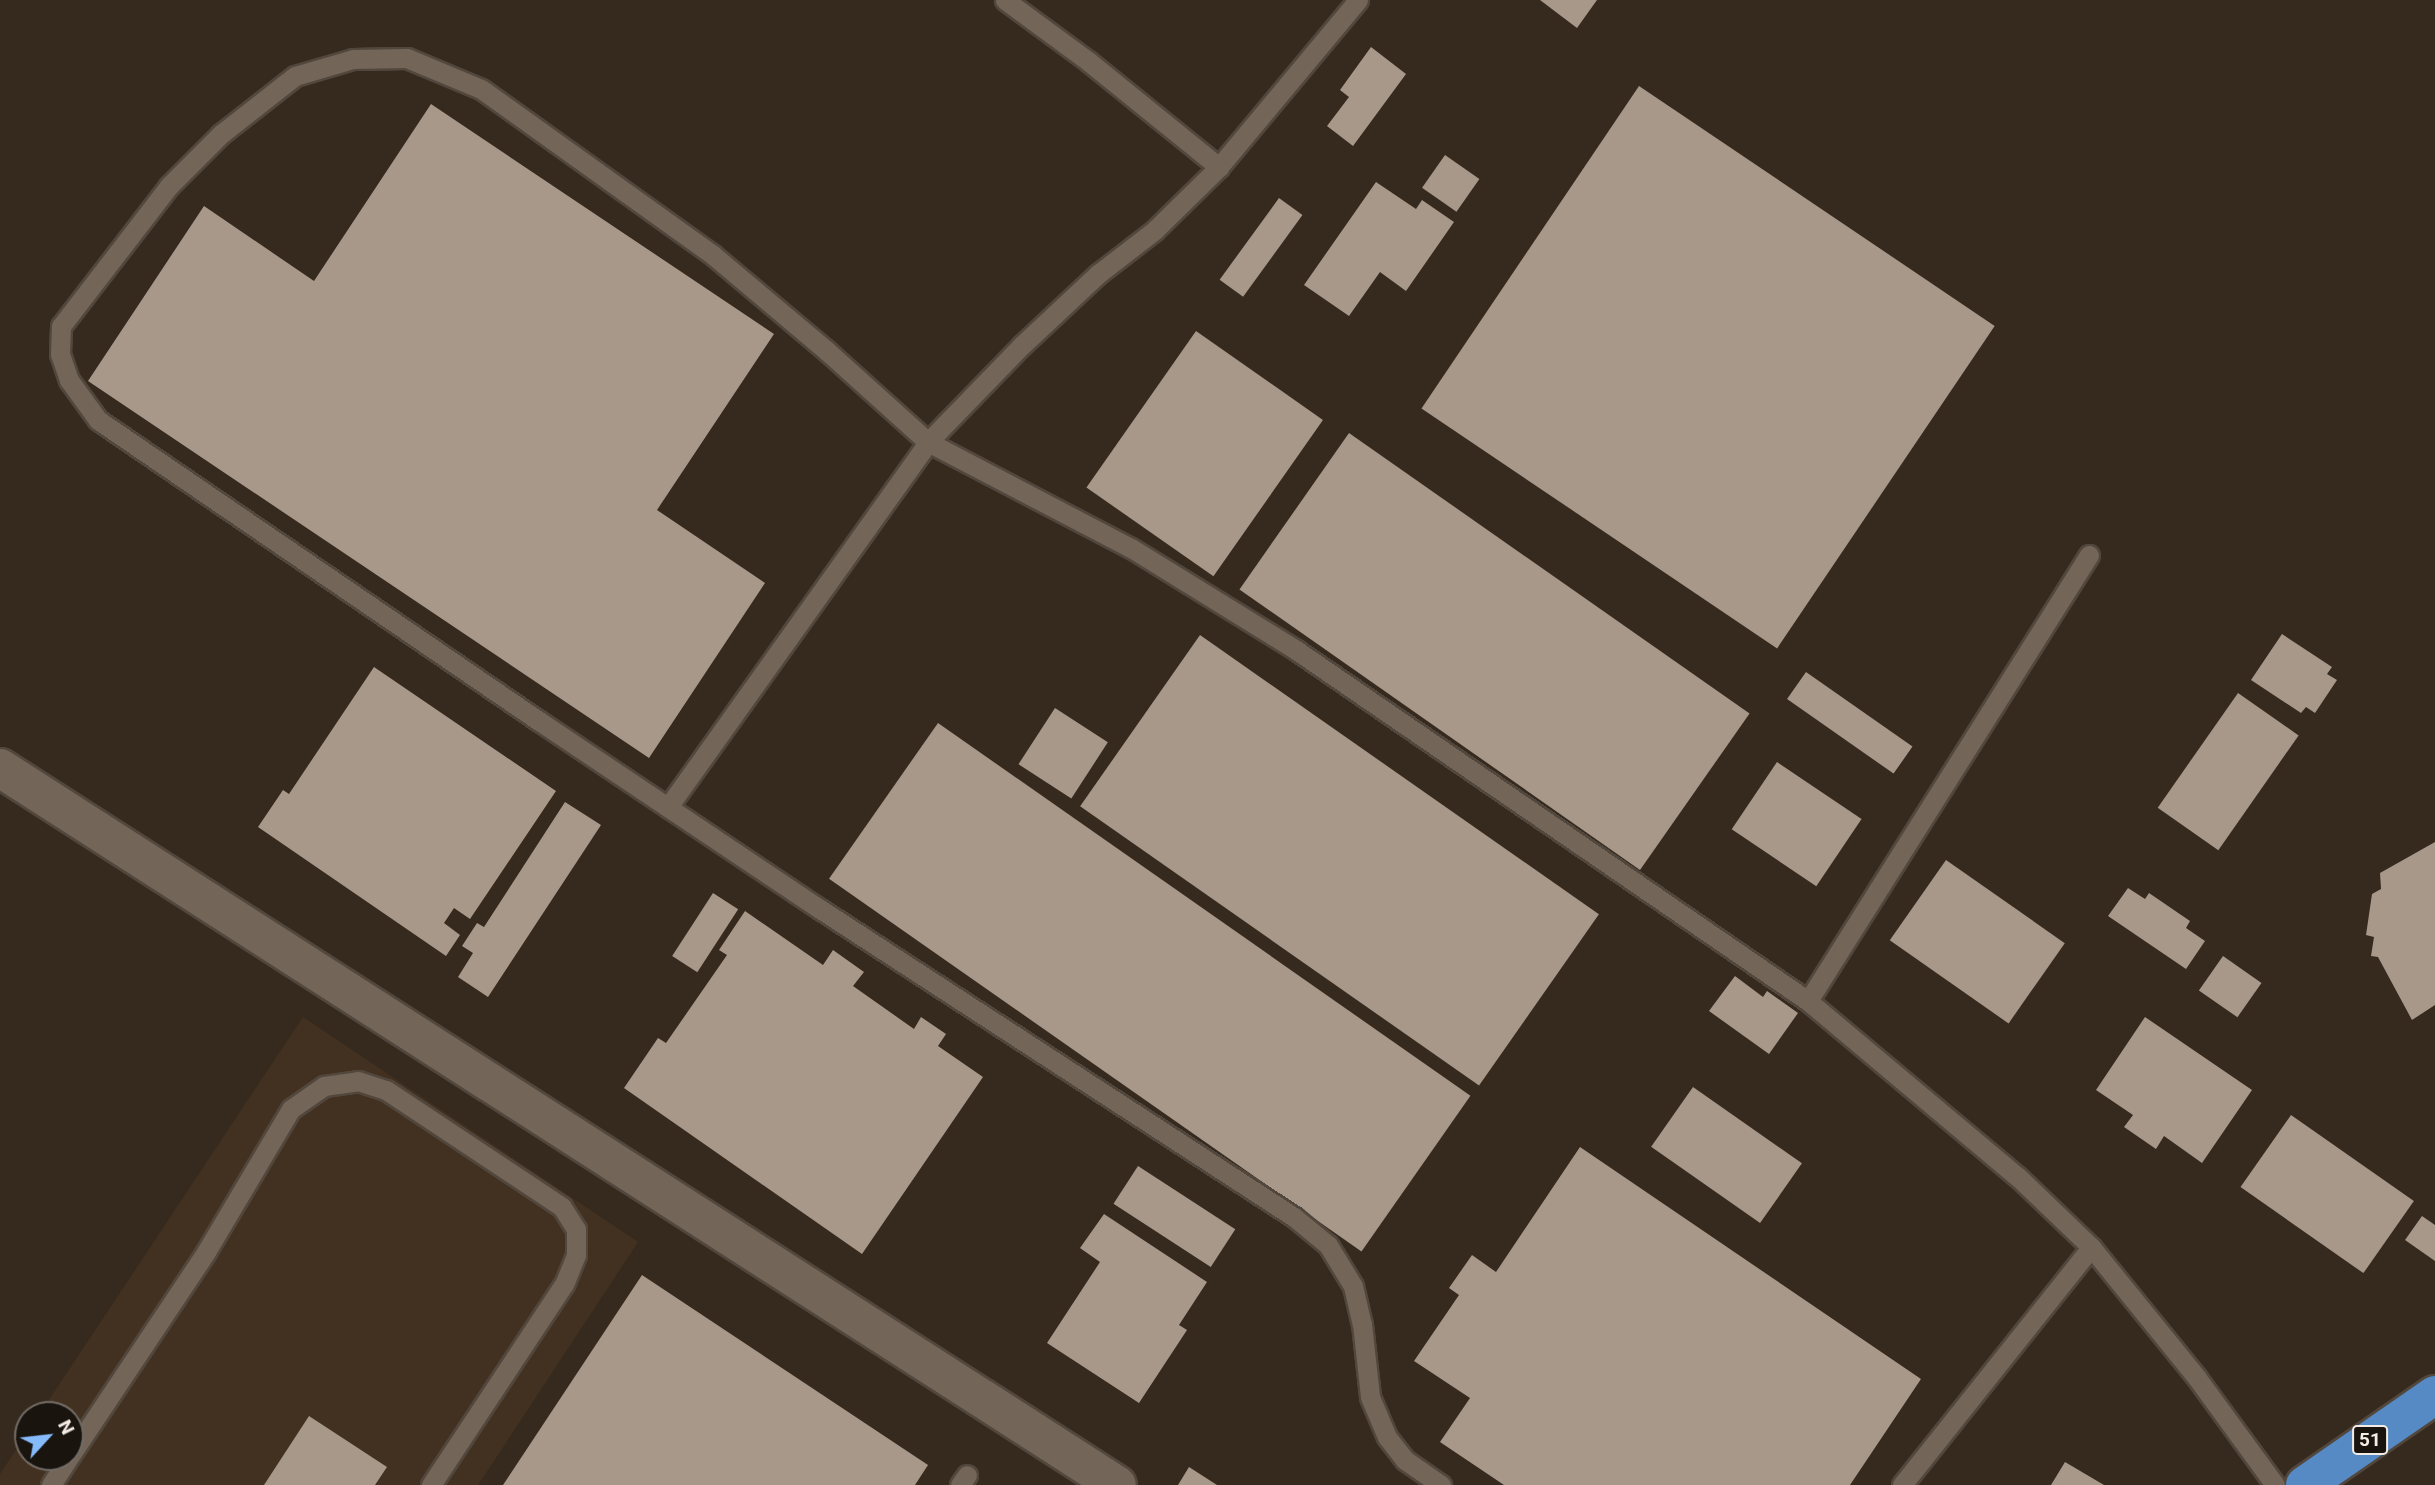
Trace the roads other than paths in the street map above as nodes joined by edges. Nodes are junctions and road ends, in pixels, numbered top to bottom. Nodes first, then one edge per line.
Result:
1 (1005, 0) edge
2 (1358, 0) edge
3 (1219, 167) junction
4 (928, 442) junction
5 (2089, 555) dead end
6 (0, 768) edge
7 (668, 807) junction
8 (1808, 1001) junction
9 (2091, 1247) junction
10 (2435, 1395) edge
11 (84, 1436) edge
12 (431, 1485) edge
13 (1117, 1485) edge
14 (1440, 1485) edge
15 (1902, 1485) edge
16 (2275, 1485) edge
17 (2305, 1485) edge

1 - 3 lane
2 - 3 lane
3 - 4 lane
4 - 7 lane
4 - 7 lane
4 - 8 lane
5 - 8 lane
6 - 13 street
7 - 14 lane
8 - 9 lane
9 - 15 lane
9 - 16 lane
10 - 17 highway, 51
11 - 12 lane

